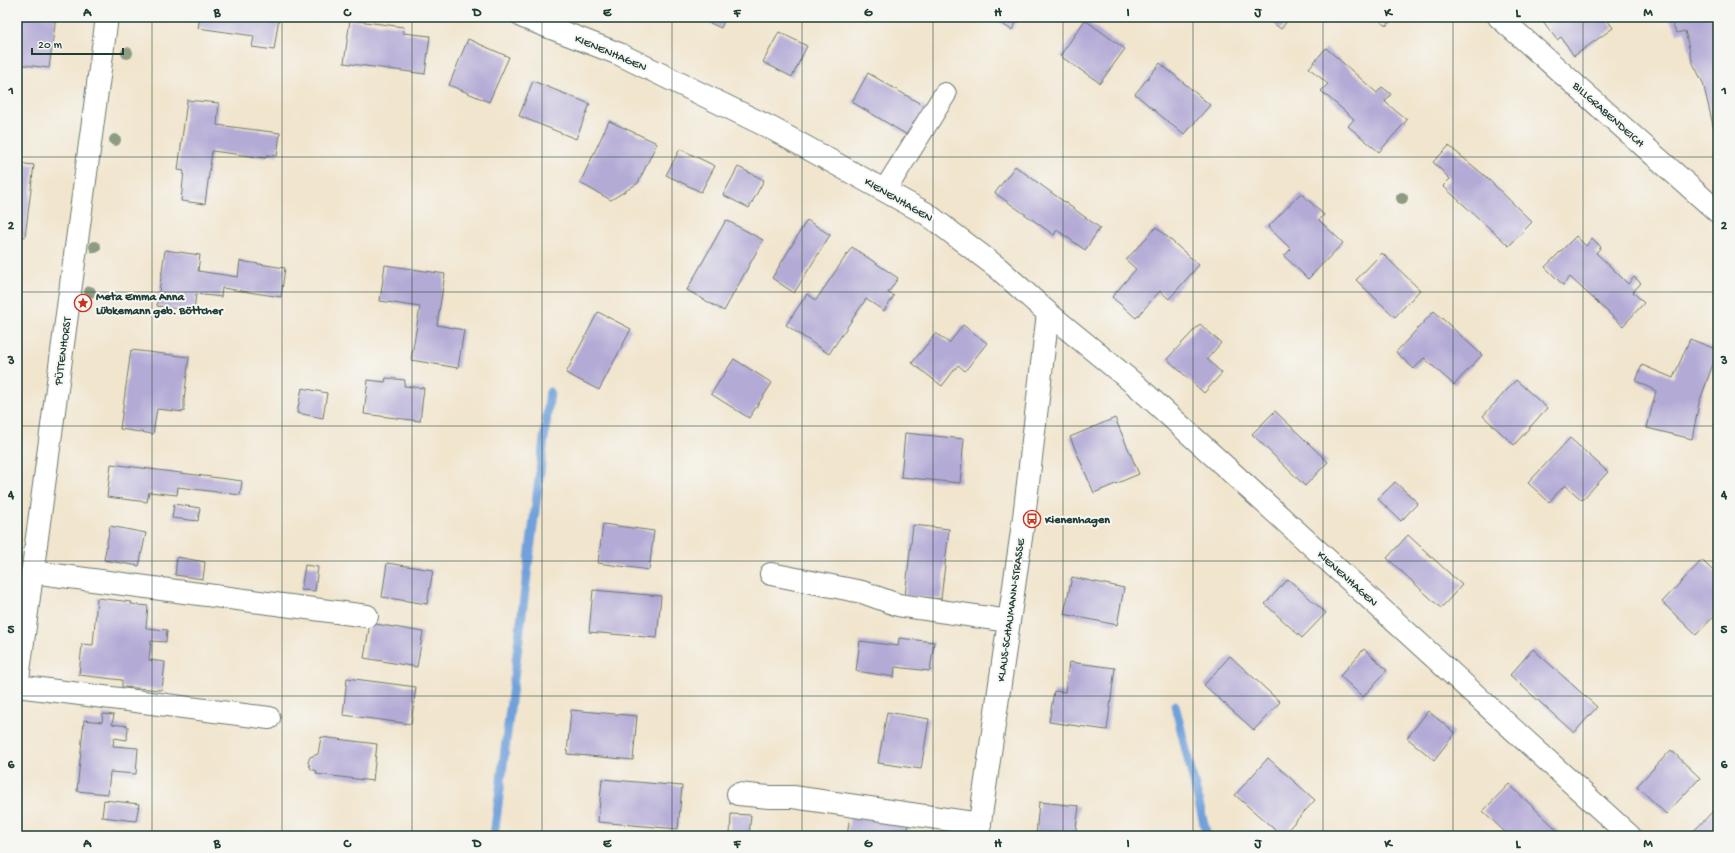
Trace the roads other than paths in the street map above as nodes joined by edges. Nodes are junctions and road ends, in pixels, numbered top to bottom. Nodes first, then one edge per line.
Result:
1 (107, 17) edge
2 (523, 17) edge
3 (1499, 17) edge
4 (945, 94) dead end
5 (885, 190) junction
6 (1718, 212) edge
7 (1048, 313) junction
8 (32, 572) junction
9 (771, 574) dead end
10 (367, 616) dead end
11 (1009, 621) junction
12 (17, 686) edge
13 (269, 718) dead end
14 (738, 794) dead end
15 (979, 830) edge
16 (1630, 836) edge

1 - 8 street, PÜTTENHORST
2 - 5 street, KIENENHAGEN
3 - 6 street, BILLGRABENDEICH
4 - 5 street
5 - 7 street, KIENENHAGEN
7 - 11 street, KLAUS-SCHAUMANN-STRASSE
7 - 16 street, KIENENHAGEN
8 - 10 street
8 - 12 street, PÜTTENHORST
9 - 11 street
11 - 15 street, KLAUS-SCHAUMANN-STRASSE
12 - 13 street
14 - 15 street

